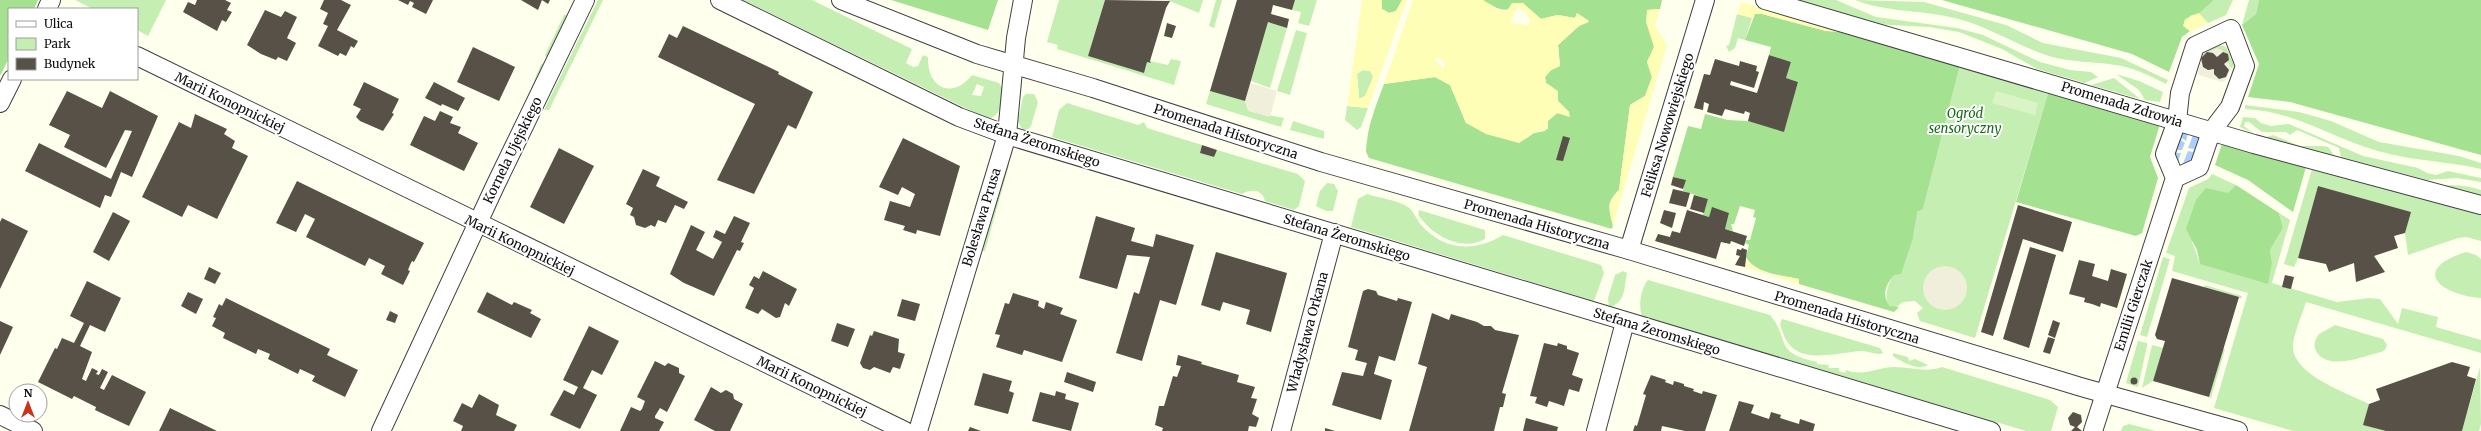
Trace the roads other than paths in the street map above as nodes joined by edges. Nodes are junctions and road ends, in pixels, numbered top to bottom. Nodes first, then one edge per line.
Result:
1 (585, 0) edge
2 (720, 0) edge
3 (841, 0) edge
4 (1024, 0) edge
5 (1705, 0) edge
6 (1765, 0) edge
7 (138, 56) edge
8 (1014, 65) junction
9 (12, 80) edge
10 (0, 103) edge
11 (2177, 121) junction
12 (2211, 132) junction
13 (1007, 135) junction
14 (2175, 178) junction
15 (2481, 205) edge
16 (477, 224) junction
17 (1334, 233) junction
18 (1629, 250) junction
19 (1625, 322) junction
20 (2105, 393) junction
21 (0, 415) edge
22 (33, 431) edge
23 (381, 431) edge
24 (905, 431) edge
25 (918, 431) edge
26 (1281, 431) edge
27 (1596, 431) edge
28 (1991, 431) edge
29 (2093, 431) edge
30 (2238, 431) edge

1 - 16 street, Kornela Ujejskiego
2 - 13 street, Stefana Żeromskiego
3 - 8 street, Promenada Historyczna
4 - 8 street, Bolesława Prusa
5 - 18 street, Feliksa Nowowiejskiego
6 - 11 street, Promenada Zdrowia
7 - 16 street, Marii Konopnickiej
8 - 13 street, Bolesława Prusa
8 - 18 street, Promenada Historyczna
9 - 10 street
11 - 12 street, Promenada Zdrowia
11 - 12 street
11 - 14 street
12 - 14 street
12 - 15 street, Promenada Zdrowia
13 - 17 street, Stefana Żeromskiego
13 - 25 street, Bolesława Prusa
14 - 20 street, Emilii Gierczak
16 - 23 street, Kornela Ujejskiego
16 - 24 street, Marii Konopnickiej
17 - 19 street, Stefana Żeromskiego
17 - 26 street, Władysława Orkana
18 - 20 street, Promenada Historyczna
19 - 27 street
19 - 28 street, Stefana Żeromskiego
20 - 29 street, Emilii Gierczak
20 - 30 street, Promenada Historyczna
21 - 22 street

